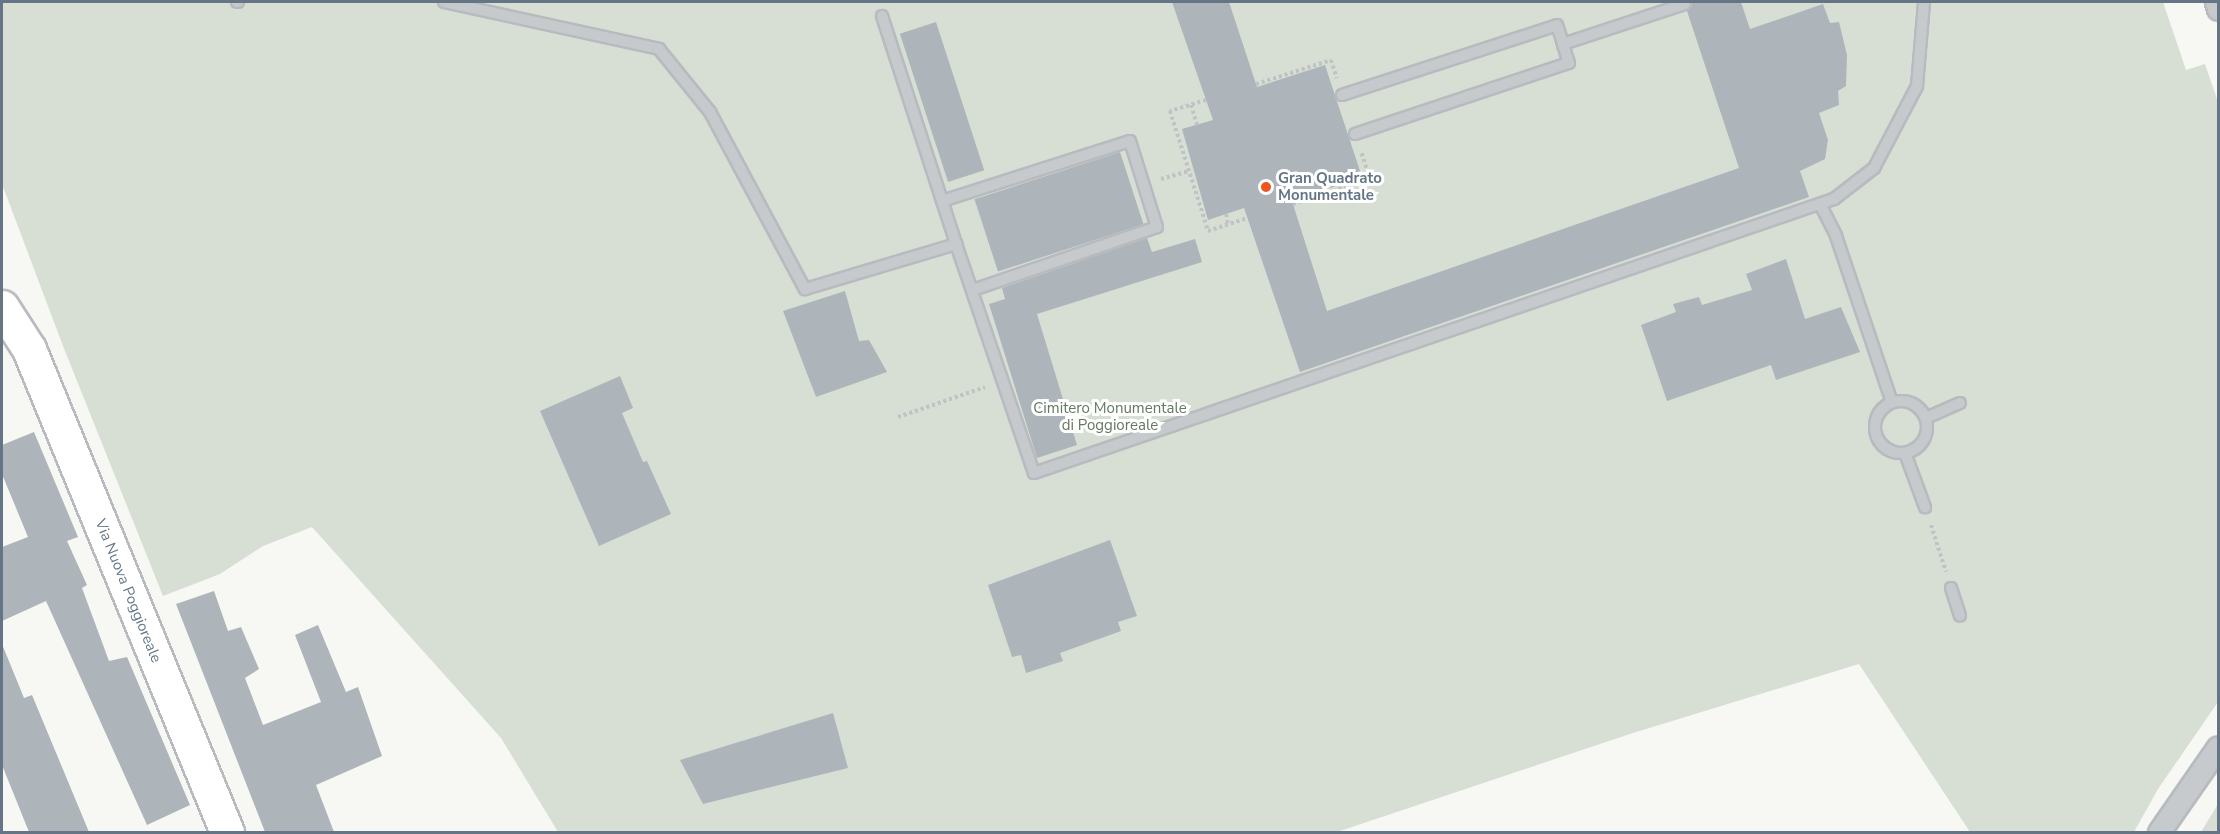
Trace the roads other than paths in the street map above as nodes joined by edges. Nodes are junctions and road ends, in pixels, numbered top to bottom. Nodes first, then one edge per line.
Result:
1 (444, 2) edge
2 (1923, 2) edge
3 (2216, 2) edge
4 (1685, 4) dead end
5 (2218, 9) edge
6 (882, 16) dead end
7 (1563, 44) junction
8 (1342, 95) road end
9 (1355, 134) road end
10 (942, 201) junction
11 (1820, 204) junction
12 (956, 244) junction
13 (973, 290) junction
14 (2, 307) edge
15 (1892, 402) junction
16 (1960, 403) dead end
17 (1926, 418) junction
18 (1905, 453) junction
19 (1925, 507) road end
20 (1951, 588) dead end
21 (1960, 616) dead end
22 (2218, 747) edge
23 (2162, 830) edge
24 (227, 832) edge

1 - 12 lane
2 - 11 lane
3 - 5 street
4 - 7 lane
6 - 10 lane
7 - 8 lane
7 - 9 lane
10 - 12 lane
10 - 13 lane
11 - 13 lane
11 - 15 lane
12 - 13 lane
14 - 24 main road, Via Nuova Poggioreale
15 - 17 lane
15 - 18 lane
16 - 17 lane
17 - 18 lane
18 - 19 lane
20 - 21 lane
22 - 23 street

